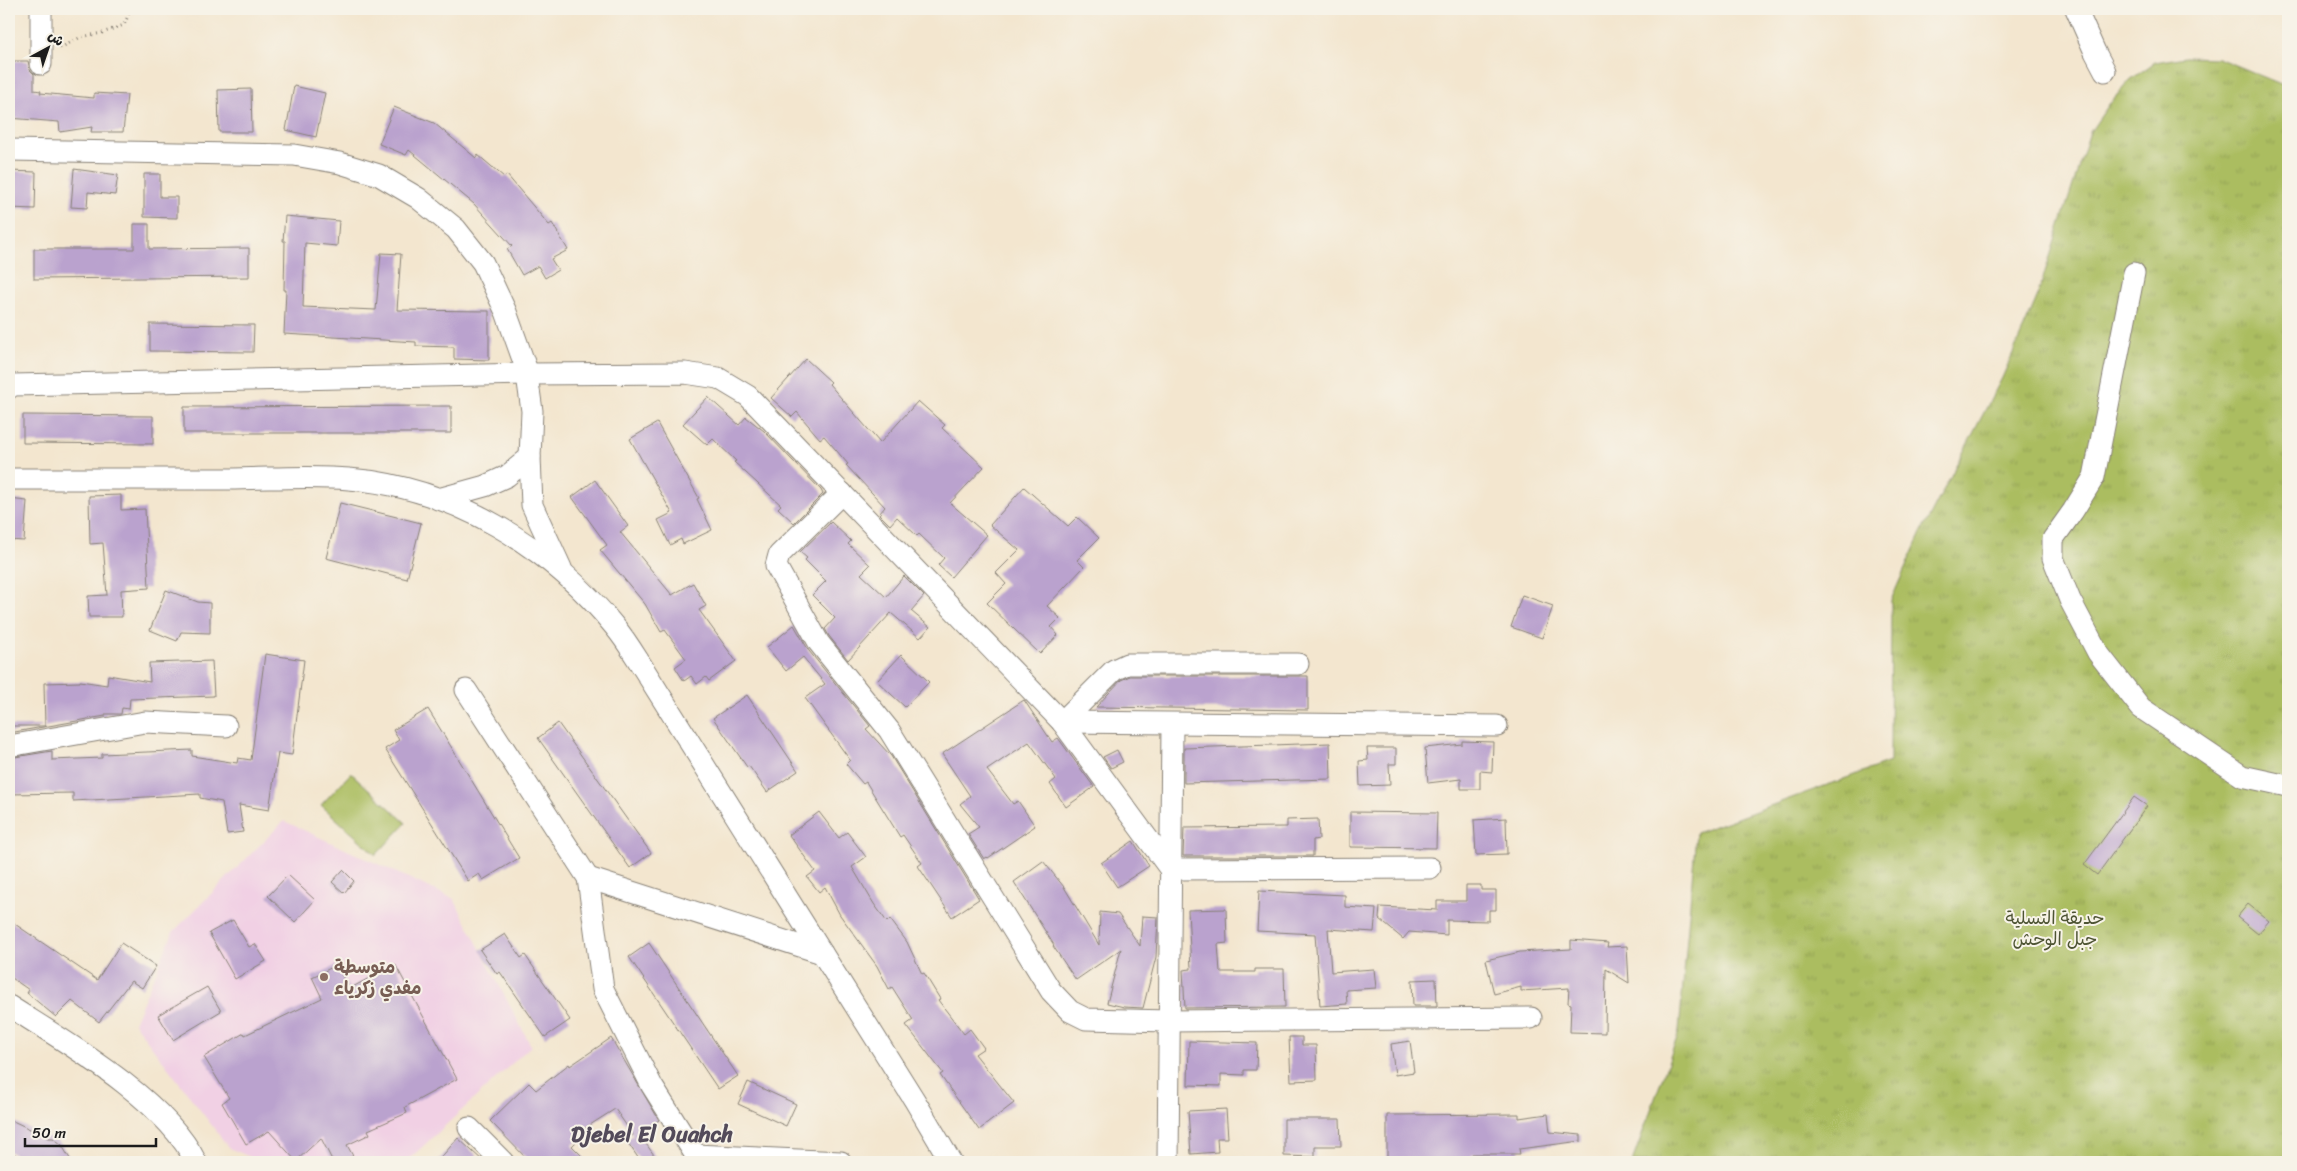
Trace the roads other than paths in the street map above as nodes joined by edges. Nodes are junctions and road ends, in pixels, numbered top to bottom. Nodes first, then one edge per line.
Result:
1 (40, 9) edge
2 (2076, 9) edge
3 (41, 59) road end
4 (2106, 71) dead end
5 (9, 150) edge
6 (2134, 273) dead end
7 (527, 374) junction
8 (9, 388) edge
9 (530, 457) junction
10 (9, 479) edge
11 (842, 494) junction
12 (438, 499) junction
13 (564, 576) junction
14 (1298, 664) dead end
15 (466, 690) dead end
16 (1062, 722) junction
17 (1172, 724) junction
18 (226, 726) dead end
19 (1496, 726) dead end
20 (9, 746) edge
21 (2288, 786) edge
22 (1430, 868) dead end
23 (1170, 869) junction
24 (588, 878) junction
25 (822, 953) junction
26 (9, 1006) edge
27 (1531, 1018) dead end
28 (1169, 1021) junction
29 (469, 1128) dead end
30 (698, 1158) edge
31 (196, 1162) edge
32 (503, 1162) edge
33 (840, 1162) edge
34 (951, 1162) edge
35 (1168, 1162) edge

1 - 3 street
2 - 4 street
5 - 7 street
6 - 21 street
7 - 8 street
7 - 9 street
7 - 11 street
9 - 12 street
9 - 13 street
10 - 12 street
11 - 16 street
11 - 28 street
12 - 13 street
13 - 25 street
14 - 16 street
15 - 24 street
16 - 17 street
16 - 23 street
17 - 19 street
17 - 23 street
18 - 20 street
22 - 23 street
23 - 28 street
24 - 25 street
24 - 30 street
25 - 34 street
26 - 31 street
27 - 28 street
28 - 35 street
29 - 32 street
30 - 33 street

